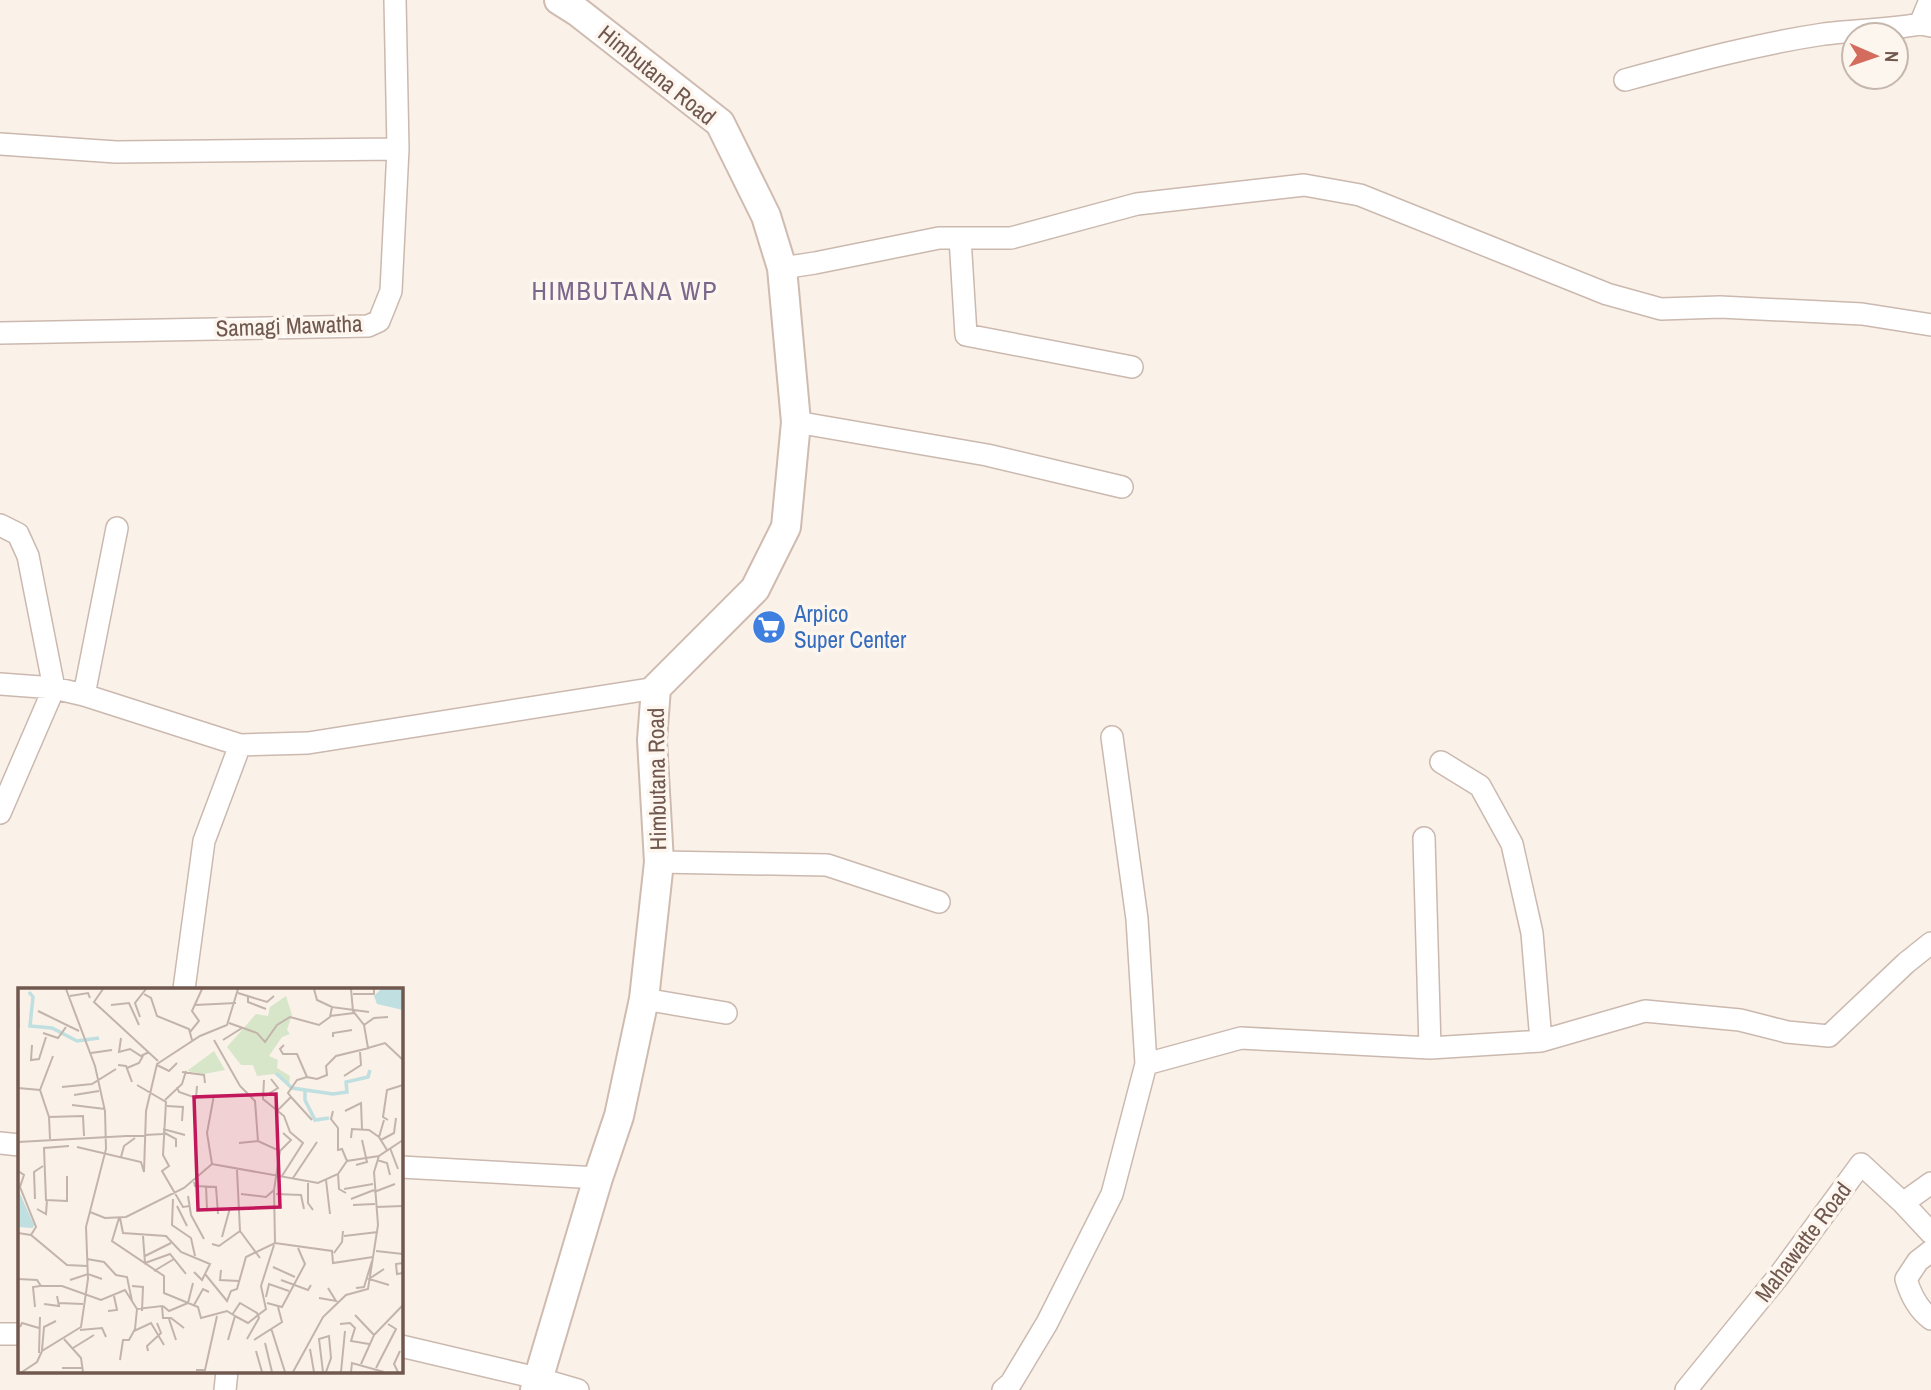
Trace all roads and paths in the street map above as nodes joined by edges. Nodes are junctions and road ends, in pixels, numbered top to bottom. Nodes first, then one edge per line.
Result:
1 (395, 0) edge
2 (560, 0) edge
3 (1930, 0) edge
4 (1926, 25) edge
5 (1625, 80) dead end
6 (0, 144) edge
7 (398, 149) junction
8 (960, 238) junction
9 (782, 268) junction
10 (1931, 325) edge
11 (0, 333) edge
12 (1132, 367) dead end
13 (796, 422) junction
14 (1122, 487) dead end
15 (0, 525) edge
16 (117, 528) dead end
17 (0, 684) edge
18 (54, 688) junction
19 (656, 688) junction
20 (84, 695) junction
21 (1112, 737) dead end
22 (240, 745) junction
23 (1441, 762) dead end
24 (0, 813) edge
25 (1424, 838) dead end
26 (659, 862) junction
27 (939, 902) dead end
28 (1931, 943) edge
29 (184, 988) edge
30 (644, 999) junction
31 (726, 1013) dead end
32 (1541, 1041) junction
33 (1430, 1048) junction
34 (1146, 1064) junction
35 (0, 1143) edge
36 (18, 1146) edge
37 (402, 1167) edge
38 (598, 1178) junction
39 (1931, 1183) edge
40 (1903, 1203) junction
41 (1931, 1233) edge
42 (1931, 1251) edge
43 (1931, 1319) edge
44 (0, 1334) edge
45 (18, 1334) edge
46 (402, 1346) edge
47 (227, 1372) edge
48 (536, 1384) edge
49 (225, 1390) edge
50 (578, 1390) edge
51 (1003, 1390) edge
52 (1686, 1390) edge

1 - 7 street, Samagi Mawatha
2 - 9 street, Himbutana Road
3 - 4 street
4 - 5 street
6 - 7 street
7 - 11 street, Samagi Mawatha
8 - 9 street
8 - 10 street
8 - 12 street
9 - 13 street, Himbutana Road
13 - 14 street
13 - 19 street, Himbutana Road
15 - 18 street
16 - 20 street
17 - 18 street
18 - 20 street
18 - 24 street
19 - 22 street
19 - 26 street, Himbutana Road
20 - 22 street
21 - 34 street
22 - 29 street
23 - 32 street
25 - 33 street
26 - 27 street
26 - 30 street, Himbutana Road
28 - 32 street
30 - 31 street
30 - 38 street, Himbutana Road
32 - 33 street
33 - 34 street
34 - 51 street
35 - 36 street
37 - 38 street
38 - 48 street, Himbutana Road
39 - 40 street
40 - 41 street
40 - 52 street, Mahawatte Road
42 - 43 street
44 - 45 street
46 - 48 street
47 - 49 street
48 - 50 street

